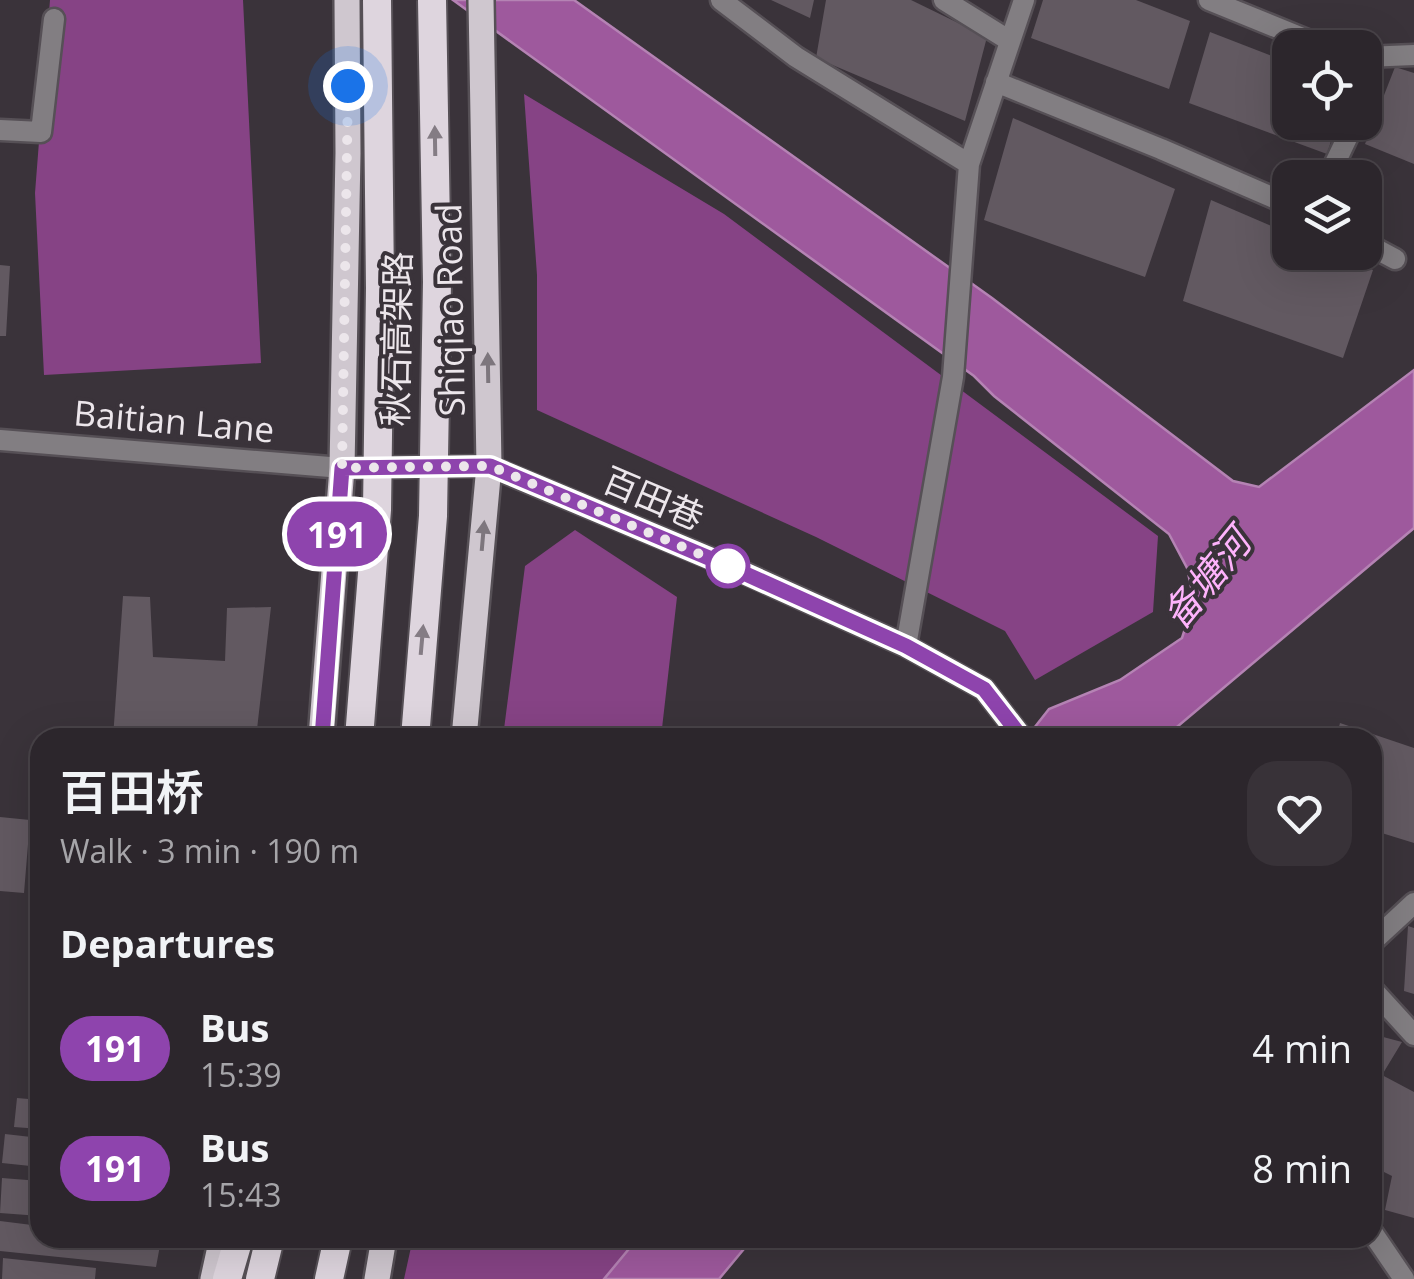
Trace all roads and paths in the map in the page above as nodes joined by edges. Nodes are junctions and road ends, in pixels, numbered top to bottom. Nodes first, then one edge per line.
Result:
1 (338, 0) edge
2 (347, 0) edge
3 (377, 0) edge
4 (432, 0) edge
5 (481, 0) edge
6 (722, 0) edge
7 (944, 0) edge
8 (1024, 0) edge
9 (1209, 0) edge
10 (54, 18) dead end
11 (1282, 30) edge
12 (1010, 41) junction
13 (347, 52) junction
14 (1414, 55) edge
15 (1382, 56) edge
16 (996, 82) junction
17 (0, 130) edge
18 (969, 164) junction
19 (1272, 197) edge
20 (1382, 252) edge
21 (1396, 259) dead end
22 (0, 440) edge
23 (490, 466) junction
24 (342, 468) junction
25 (906, 646) junction
26 (323, 728) edge
27 (360, 728) edge
28 (415, 728) edge
29 (465, 728) edge
30 (1014, 728) edge
31 (1414, 903) edge
32 (1382, 933) edge
33 (1382, 999) edge
34 (1414, 1034) edge
35 (1382, 1247) edge
36 (220, 1248) edge
37 (236, 1248) edge
38 (268, 1248) edge
39 (336, 1248) edge
40 (382, 1248) edge
41 (212, 1279) edge
42 (227, 1279) edge
43 (260, 1279) edge
44 (329, 1279) edge
45 (376, 1279) edge
46 (1404, 1279) edge

1 - 13 main road
2 - 13 main road
3 - 27 highway, 秋石高架路, bridge
28 -> 4 highway, 秋石高架路, bridge
23 -> 5 main road, Shiqiao Road
6 - 18 street
7 - 12 street
8 - 12 street
9 - 11 street
10 - 17 street
12 - 16 street
13 - 24 main road
14 - 15 street
16 - 18 street
16 - 19 street
18 - 25 street
20 - 21 street
22 - 24 street, Baitian Lane
23 - 24 street, 百田巷
23 - 25 street, 百田巷
29 -> 23 main road, Shiqiao Road
24 - 26 main road
25 - 30 street, 百田巷
31 - 32 street
33 - 34 street
35 - 46 street
36 - 41 main road
37 - 42 highway
38 - 43 highway
39 - 44 highway
40 - 45 main road

